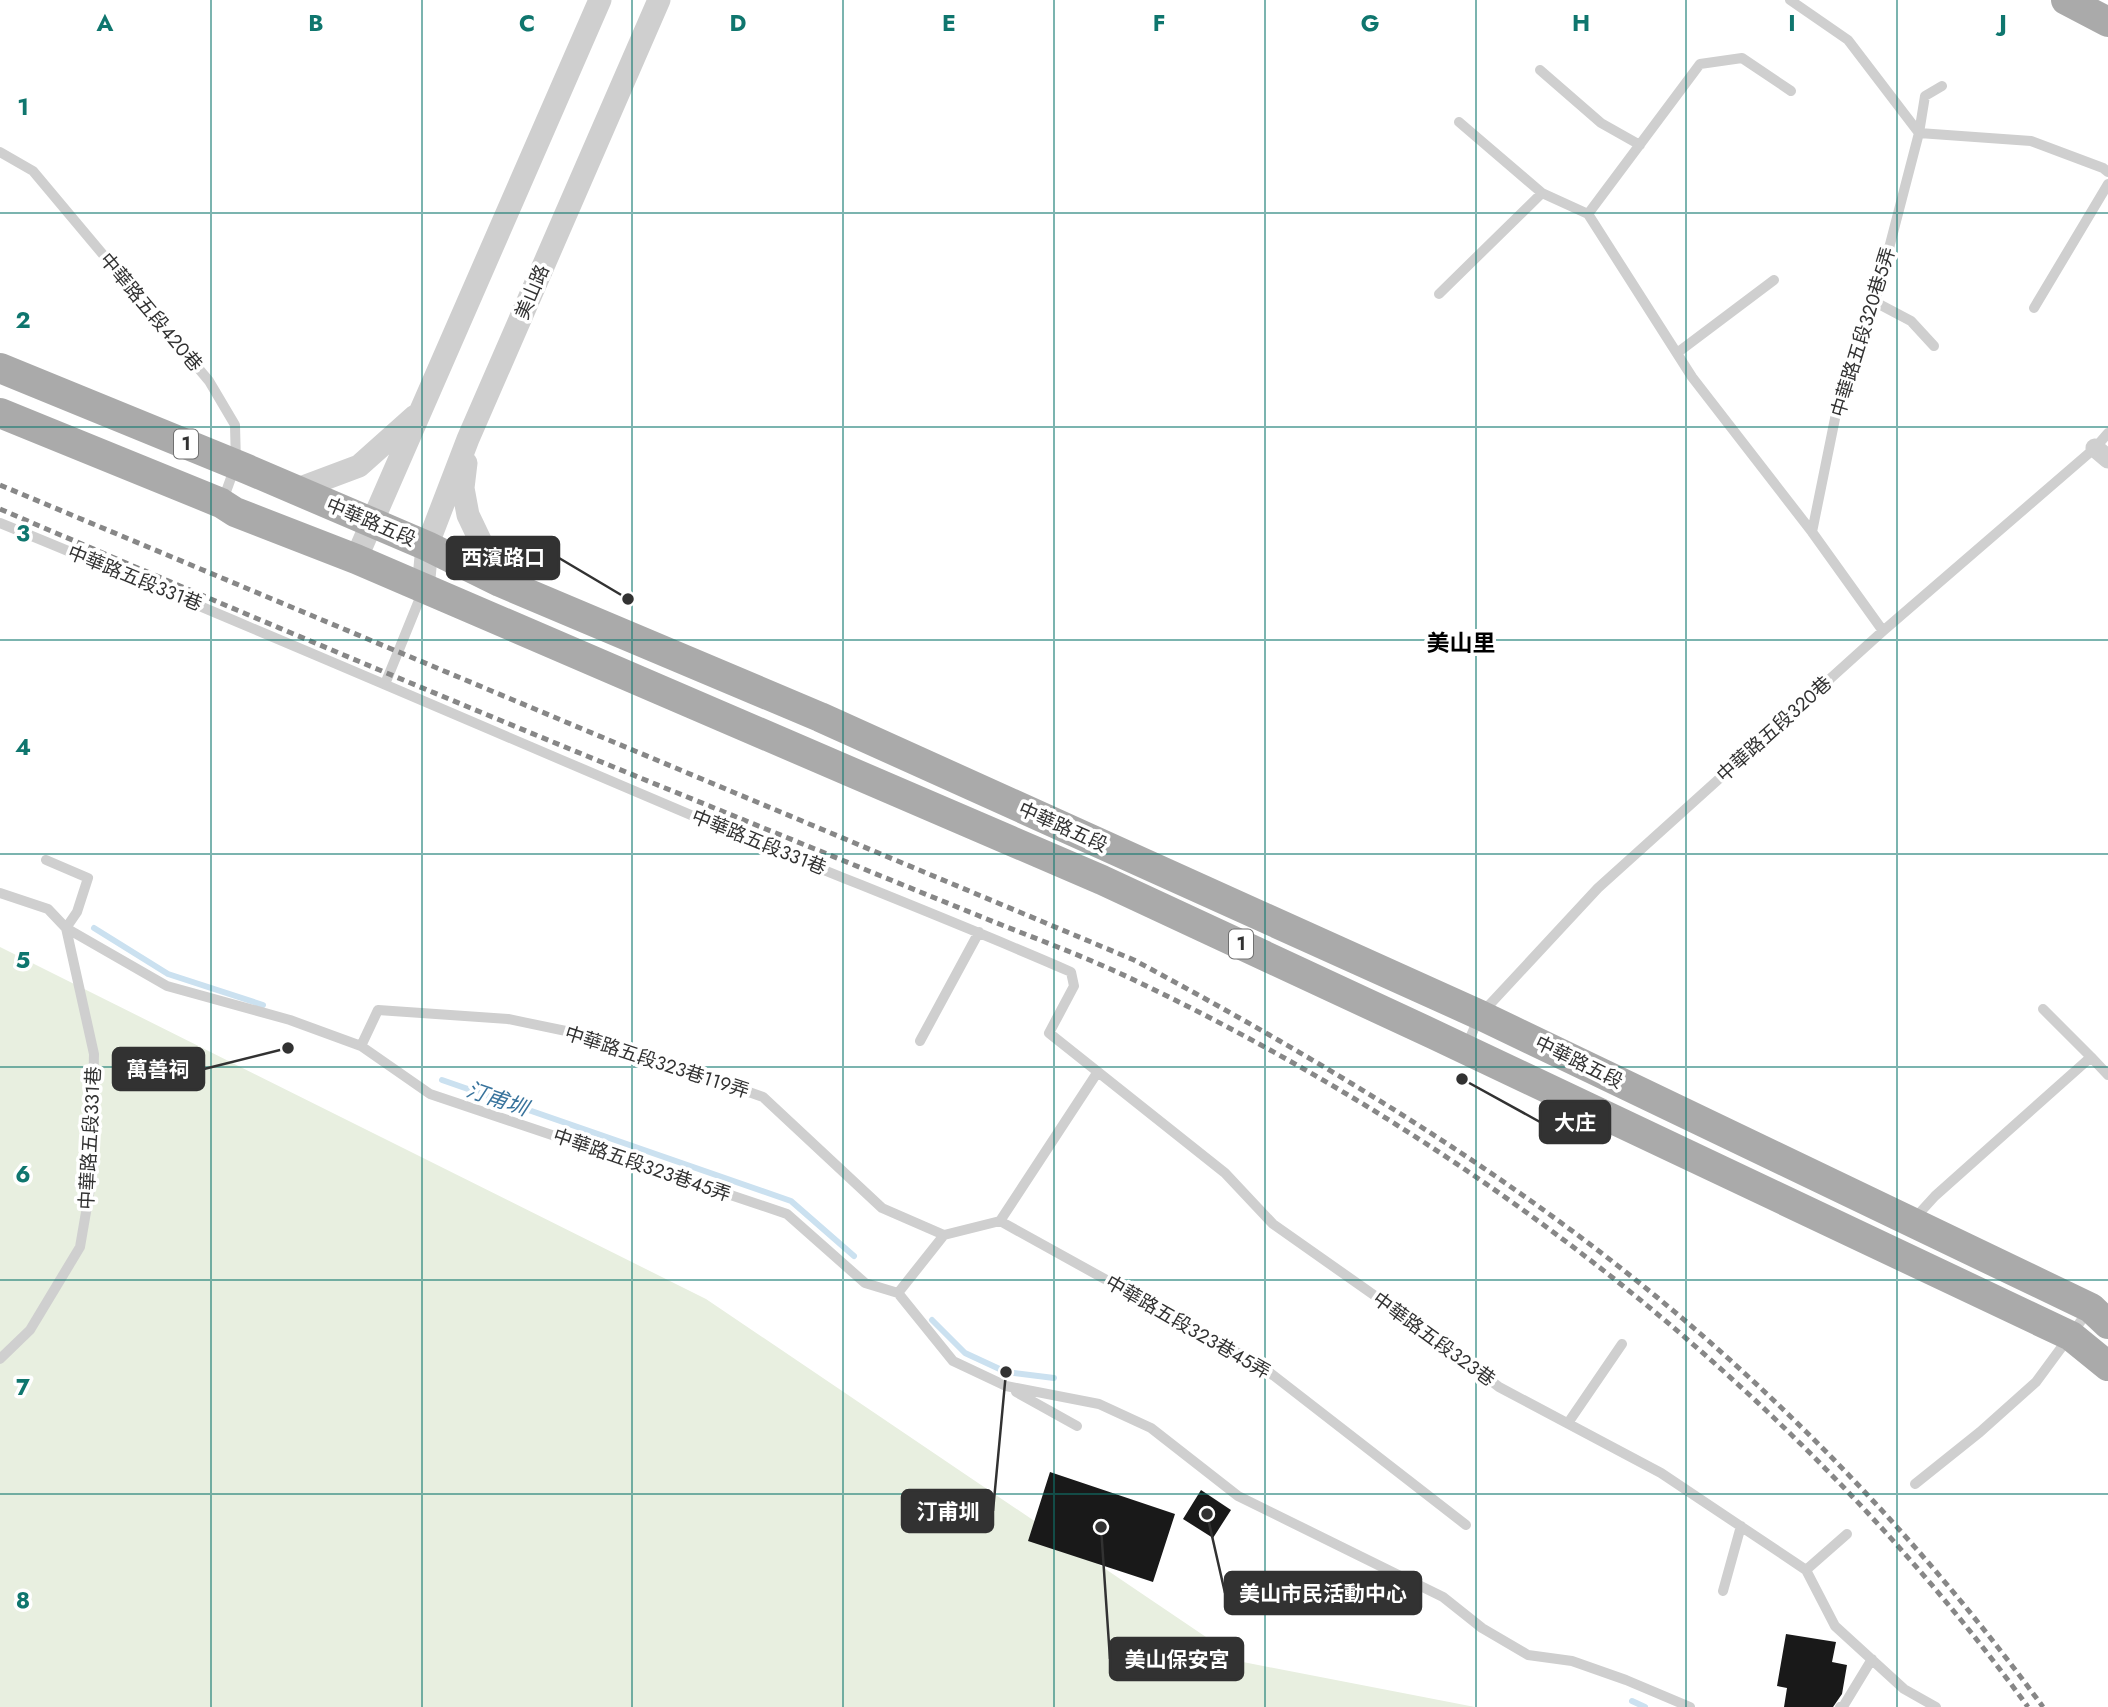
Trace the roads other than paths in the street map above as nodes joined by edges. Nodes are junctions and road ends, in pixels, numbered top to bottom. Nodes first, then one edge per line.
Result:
1 (600, 0) edge
2 (659, 0) edge
3 (1790, 0) edge
4 (2066, 0) edge
5 (2108, 22) edge
6 (1540, 70) dead end
7 (1942, 86) dead end
8 (1791, 90) dead end
9 (1459, 122) dead end
10 (1919, 132) junction
11 (1640, 145) junction
12 (0, 152) edge
13 (2108, 172) edge
14 (2108, 184) edge
15 (1542, 193) junction
16 (1588, 214) junction
17 (1774, 280) dead end
18 (1440, 294) dead end
19 (1875, 302) junction
20 (2034, 309) dead end
21 (1934, 346) dead end
22 (1677, 353) junction
23 (0, 368) edge
24 (420, 412) junction
25 (0, 413) edge
26 (468, 439) junction
27 (2105, 449) edge
28 (236, 464) junction
29 (295, 489) junction
30 (221, 503) junction
31 (372, 522) junction
32 (0, 523) edge
33 (1812, 533) junction
34 (427, 546) junction
35 (356, 559) junction
36 (500, 582) junction
37 (423, 589) junction
38 (1883, 631) junction
39 (385, 684) junction
40 (820, 717) junction
41 (807, 751) junction
42 (46, 860) dead end
43 (0, 892) edge
44 (66, 928) junction
45 (979, 932) junction
46 (2043, 1009) dead end
47 (1480, 1015) junction
48 (1049, 1033) joint
49 (920, 1041) dead end
50 (361, 1046) junction
51 (1465, 1049) junction
52 (2091, 1057) junction
53 (1097, 1073) junction
54 (2108, 1075) edge
55 (1000, 1222) junction
56 (1912, 1222) junction
57 (944, 1235) junction
58 (898, 1293) junction
59 (2099, 1316) edge
60 (2071, 1336) junction
61 (1622, 1344) dead end
62 (0, 1359) edge
63 (2108, 1366) edge
64 (1006, 1386) junction
65 (1568, 1423) junction
66 (1077, 1426) dead end
67 (1915, 1484) dead end
68 (1466, 1525) dead end
69 (1741, 1526) junction
70 (1847, 1534) dead end
71 (1806, 1570) junction
72 (1723, 1591) dead end
73 (1872, 1659) junction
74 (1690, 1707) edge
75 (1840, 1707) edge
76 (1936, 1707) edge

1 - 24 street
2 - 26 street, 美山路
3 - 10 lane
4 - 5 main road
6 - 11 lane
7 - 10 lane, 中華路五段320巷5弄
8 - 11 lane
9 - 15 lane
10 - 13 lane
10 - 19 lane, 中華路五段320巷5弄
11 - 16 lane
12 - 28 lane, 中華路五段420巷
14 - 20 lane
15 - 16 lane
15 - 18 lane
16 - 22 lane
17 - 22 lane
19 - 21 lane
19 - 33 lane, 中華路五段320巷5弄
22 - 33 lane
23 - 28 main road, 中華路五段 / 1
24 - 29 street
24 - 31 street
25 - 30 main road, 中華路五段 / 1
26 - 34 street, 美山路
26 - 36 street
27 - 38 lane, 中華路五段320巷
28 - 29 main road, 中華路五段 / 1
28 - 30 lane, 中華路五段420巷
29 - 31 main road, 中華路五段 / 1
30 - 35 main road, 中華路五段 / 1
31 - 34 main road, 中華路五段 / 1
31 - 35 street
32 - 39 lane, 中華路五段331巷
33 - 38 lane
34 - 36 main road, 中華路五段 / 1
34 - 37 street, 美山路
35 - 37 main road, 中華路五段 / 1
36 - 40 main road, 中華路五段 / 1
37 - 39 lane
37 - 41 main road, 中華路五段 / 1
38 - 47 lane, 中華路五段320巷
39 - 45 lane, 中華路五段331巷
40 - 41 street
40 - 47 main road, 中華路五段 / 1
41 - 51 main road, 中華路五段 / 1
42 - 44 lane
43 - 44 lane
44 - 50 lane, 中華路五段323巷45弄
44 - 62 lane, 中華路五段331巷
45 - 48 lane, 中華路五段331巷
45 - 49 lane
46 - 52 lane
47 - 51 lane, 中華路五段320巷
47 - 56 main road, 中華路五段 / 1
48 - 53 lane, 中華路五段323巷
50 - 57 lane, 中華路五段323巷119弄
50 - 58 lane, 中華路五段323巷45弄
51 - 60 main road, 中華路五段 / 1
52 - 54 lane
52 - 56 lane
53 - 55 lane
53 - 65 lane, 中華路五段323巷
55 - 57 lane
55 - 68 lane, 中華路五段323巷45弄
56 - 59 main road, 中華路五段 / 1
57 - 58 lane
58 - 64 lane
59 - 60 lane
60 - 63 main road, 中華路五段 / 1
60 - 67 lane
61 - 65 lane
64 - 66 lane
64 - 74 lane
65 - 69 lane, 中華路五段323巷
69 - 71 lane, 中華路五段323巷
69 - 72 lane
70 - 71 lane
71 - 73 lane
73 - 75 lane
73 - 76 lane

